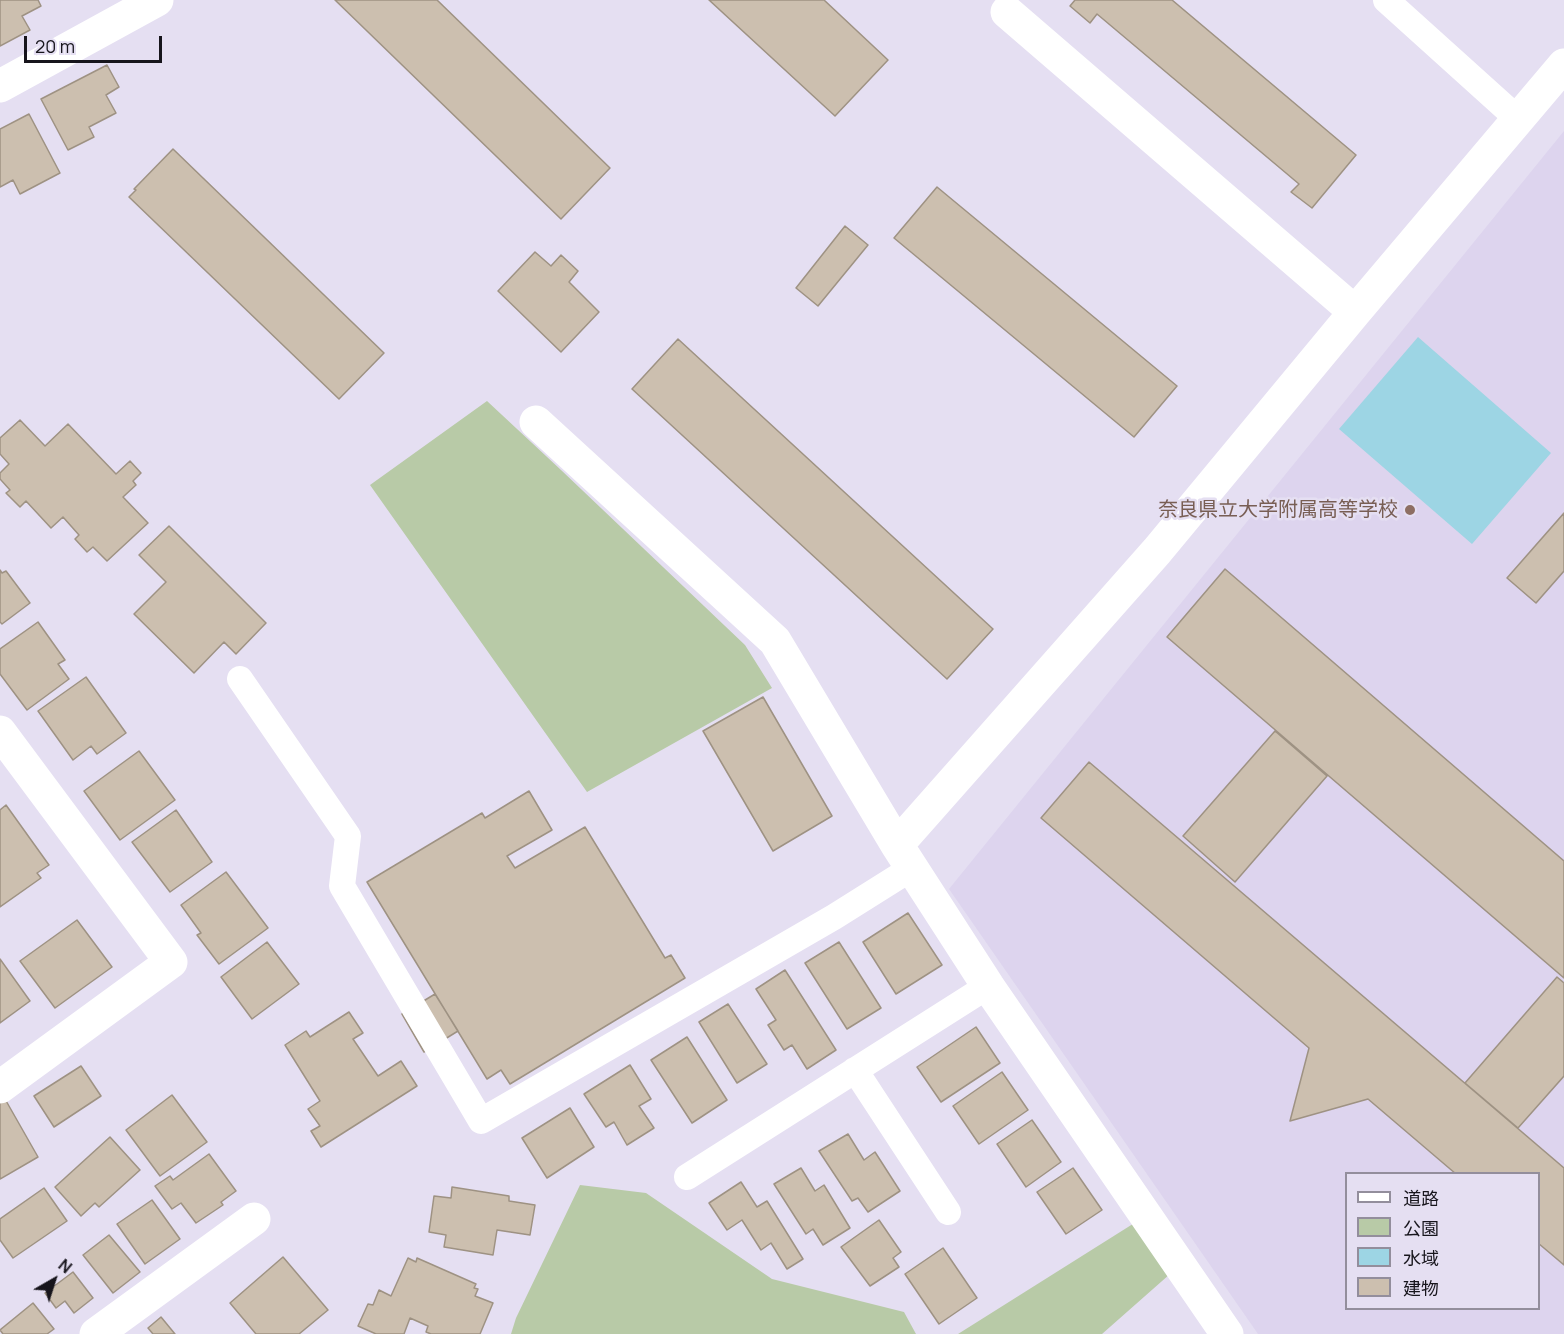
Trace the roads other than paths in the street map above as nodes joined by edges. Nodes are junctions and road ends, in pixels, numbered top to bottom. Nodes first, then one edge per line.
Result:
1 (157, 0) edge
2 (1399, 5) edge
3 (1007, 12) dead end
4 (1564, 65) edge
5 (0, 86) edge
6 (1519, 120) junction
7 (1354, 312) junction
8 (536, 422) dead end
9 (240, 679) dead end
10 (0, 732) edge
11 (904, 857) junction
12 (988, 986) junction
13 (855, 1070) junction
14 (0, 1088) edge
15 (687, 1177) dead end
16 (948, 1212) dead end
17 (254, 1218) dead end
18 (96, 1334) edge
19 (1227, 1334) edge

1 - 5 street
2 - 6 lane
3 - 7 street
4 - 6 street
6 - 7 street
7 - 11 street
8 - 11 street
9 - 11 lane
10 - 14 street
11 - 12 street
12 - 13 lane
12 - 19 street
13 - 15 lane
13 - 16 lane
17 - 18 street

